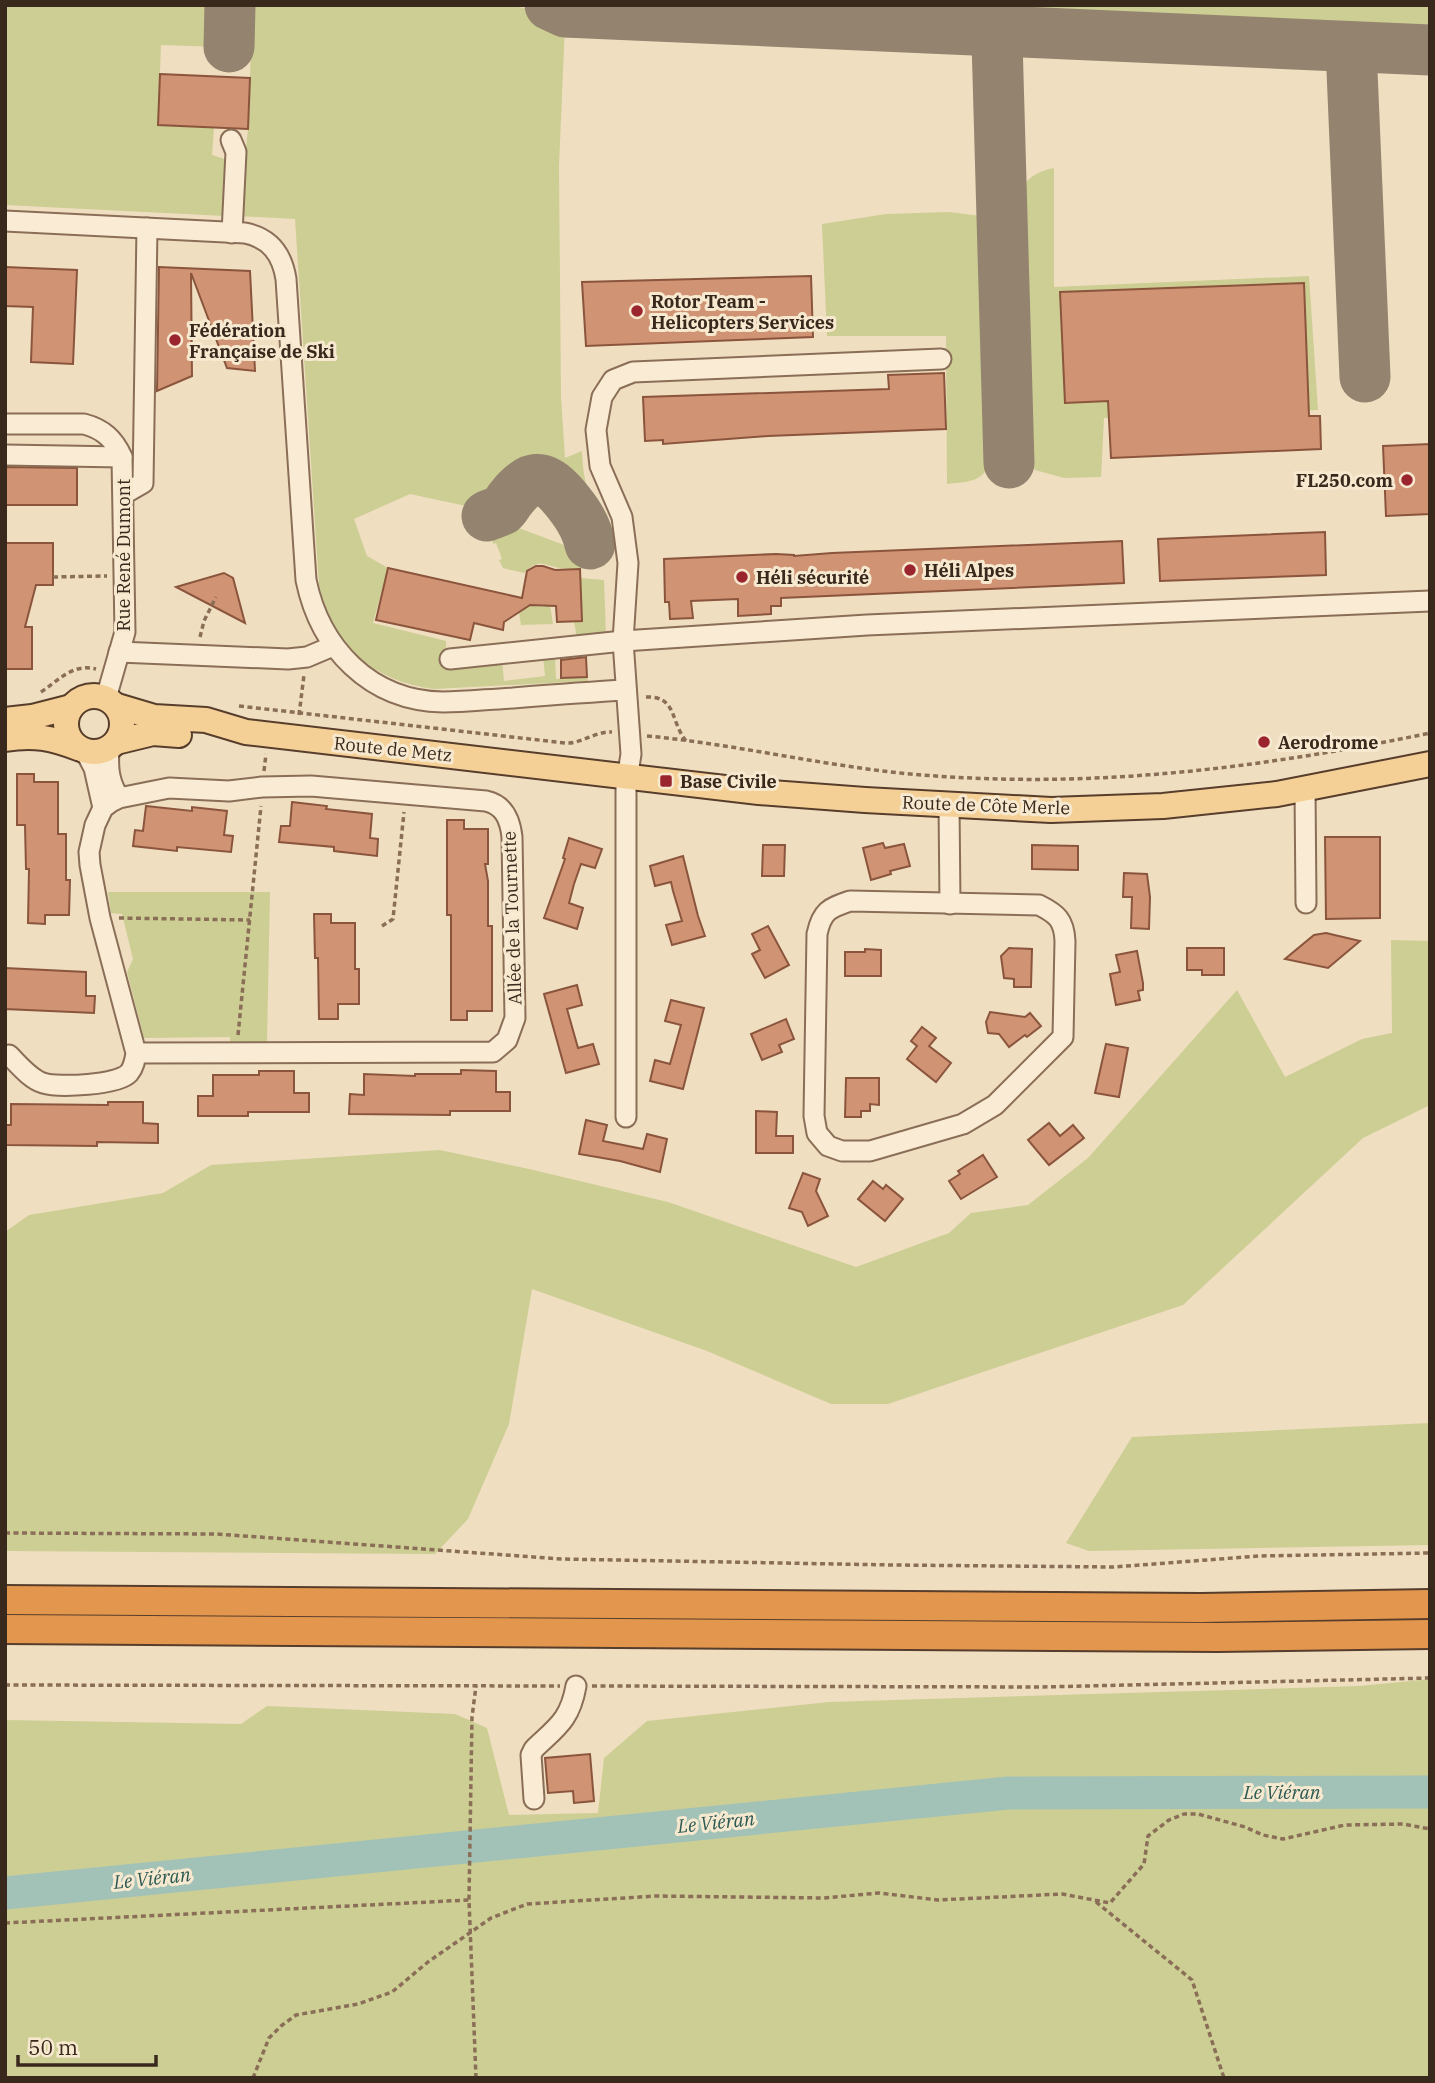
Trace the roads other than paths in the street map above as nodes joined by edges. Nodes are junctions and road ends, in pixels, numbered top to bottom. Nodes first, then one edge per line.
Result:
1 (231, 140) dead end
2 (5, 221) edge
3 (147, 228) junction
4 (232, 233) junction
5 (941, 359) dead end
6 (5, 424) edge
7 (5, 455) edge
8 (122, 457) junction
9 (124, 494) junction
10 (1430, 601) edge
11 (623, 641) junction
12 (333, 646) junction
13 (120, 652) junction
14 (450, 659) dead end
15 (111, 693) junction
16 (626, 693) junction
17 (71, 706) junction
18 (5, 720) edge
19 (257, 733) junction
20 (5, 739) edge
21 (97, 747) junction
22 (1430, 764) edge
23 (540, 765) joint
24 (627, 776) junction
25 (1306, 789) junction
26 (111, 803) junction
27 (949, 804) junction
28 (950, 904) junction
29 (1306, 904) dead end
30 (136, 1053) junction
31 (9, 1055) dead end
32 (625, 1117) dead end
33 (5, 1600) edge
34 (1430, 1604) edge
35 (5, 1629) edge
36 (1430, 1634) edge
37 (574, 1694) road end
38 (534, 1799) dead end

1 - 4 street
2 - 3 street
3 - 4 street
3 - 9 street
4 - 12 street
5 - 11 street
6 - 8 street, Rue René Dumont
7 - 8 street
8 - 9 street, Rue René Dumont
9 - 13 street, Rue René Dumont
10 - 11 street
11 - 14 street
11 - 16 street
12 - 13 street
12 - 16 street
13 - 15 street, Rue René Dumont
15 - 17 main road
15 - 19 main road, Route de Metz
15 - 21 main road
16 - 24 street
17 - 18 main road
17 - 21 main road
19 - 21 main road, Route de Metz
19 - 23 main road, Route de Metz
20 - 21 main road
21 - 26 street
22 - 25 main road, Route de Côte Merle
23 - 24 main road, Route de Côte Merle
24 - 27 main road, Route de Côte Merle
24 - 32 street
25 - 27 main road, Route de Côte Merle
25 - 29 street
26 - 30 street
26 - 30 street, Allée de la Tournette
27 - 28 street
28 - 28 street
30 - 31 street
33 - 34 highway
35 - 36 highway
37 - 38 street

